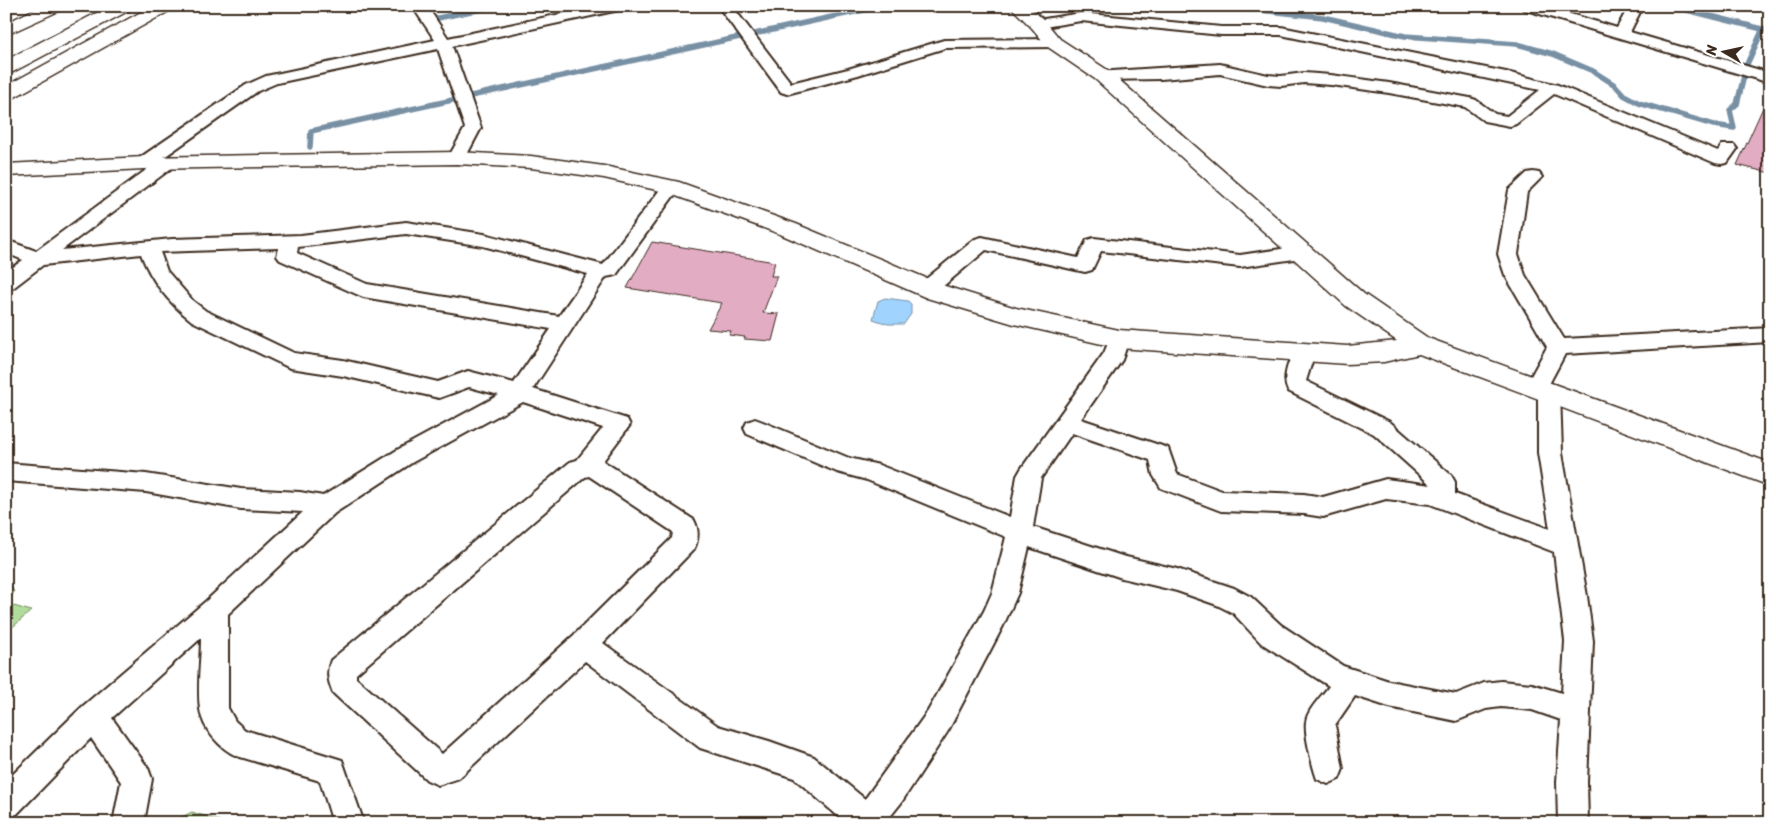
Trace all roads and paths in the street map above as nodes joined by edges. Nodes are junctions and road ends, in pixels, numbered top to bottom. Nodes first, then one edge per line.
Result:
1 (55, 6) edge
2 (98, 6) edge
3 (124, 6) edge
4 (165, 6) edge
5 (419, 6) edge
6 (619, 6) edge
7 (725, 6) edge
8 (1018, 6) edge
9 (1528, 6) edge
10 (1636, 6) edge
11 (1038, 24) junction
12 (6, 30) edge
13 (1621, 34) junction
14 (443, 42) junction
15 (1054, 43) junction
16 (6, 53) edge
17 (6, 68) edge
18 (1102, 76) junction
19 (1770, 78) edge
20 (1552, 88) junction
21 (6, 94) edge
22 (1728, 148) dead end
23 (457, 158) junction
24 (144, 163) junction
25 (167, 164) junction
26 (6, 170) edge
27 (1533, 176) dead end
28 (671, 187) junction
29 (290, 242) junction
30 (6, 246) edge
31 (148, 247) junction
32 (1301, 252) junction
33 (38, 259) junction
34 (600, 271) junction
35 (6, 283) edge
36 (928, 288) junction
37 (565, 324) junction
38 (1770, 335) edge
39 (1119, 339) junction
40 (1419, 344) junction
41 (1558, 347) junction
42 (1304, 352) junction
43 (1543, 390) junction
44 (518, 392) junction
45 (1068, 423) junction
46 (755, 428) dead end
47 (584, 468) junction
48 (6, 472) edge
49 (1770, 475) edge
50 (1443, 500) junction
51 (326, 506) junction
52 (1020, 531) junction
53 (1566, 546) junction
54 (215, 609) junction
55 (584, 644) junction
56 (1349, 681) junction
57 (1575, 711) junction
58 (93, 716) junction
59 (1328, 769) dead end
60 (6, 803) edge
61 (866, 822) edge
62 (128, 823) edge
63 (349, 823) edge
64 (1573, 823) edge

1 - 12 main road
2 - 16 main road
3 - 17 main road
4 - 21 main road
5 - 14 street
6 - 14 street
7 - 15 street
8 - 11 main road
9 - 13 street
10 - 13 street
11 - 15 main road
11 - 20 street
13 - 19 street
14 - 23 street
14 - 24 street
15 - 18 main road
18 - 20 street
18 - 32 main road
20 - 22 street
23 - 25 main road
23 - 28 main road
24 - 25 main road
24 - 26 main road
25 - 33 street
27 - 41 street
28 - 34 street
28 - 36 main road
29 - 31 street
29 - 34 street
29 - 37 street
30 - 33 street
31 - 33 street
31 - 44 street
32 - 36 street
32 - 40 main road
33 - 35 street
34 - 37 street
36 - 39 main road
37 - 44 street
38 - 41 street
39 - 42 main road
39 - 45 street
40 - 42 main road
40 - 43 main road
41 - 43 street
42 - 50 street
43 - 49 main road
43 - 53 street
44 - 47 street
44 - 51 street
45 - 50 street
45 - 52 street
46 - 52 street
47 - 55 street
47 - 55 street
48 - 51 street
50 - 53 street
51 - 54 street
52 - 56 street
52 - 61 street
53 - 57 street
54 - 58 street
54 - 63 street
55 - 61 street
56 - 57 street
56 - 59 street
57 - 64 street
58 - 60 street
58 - 62 street

